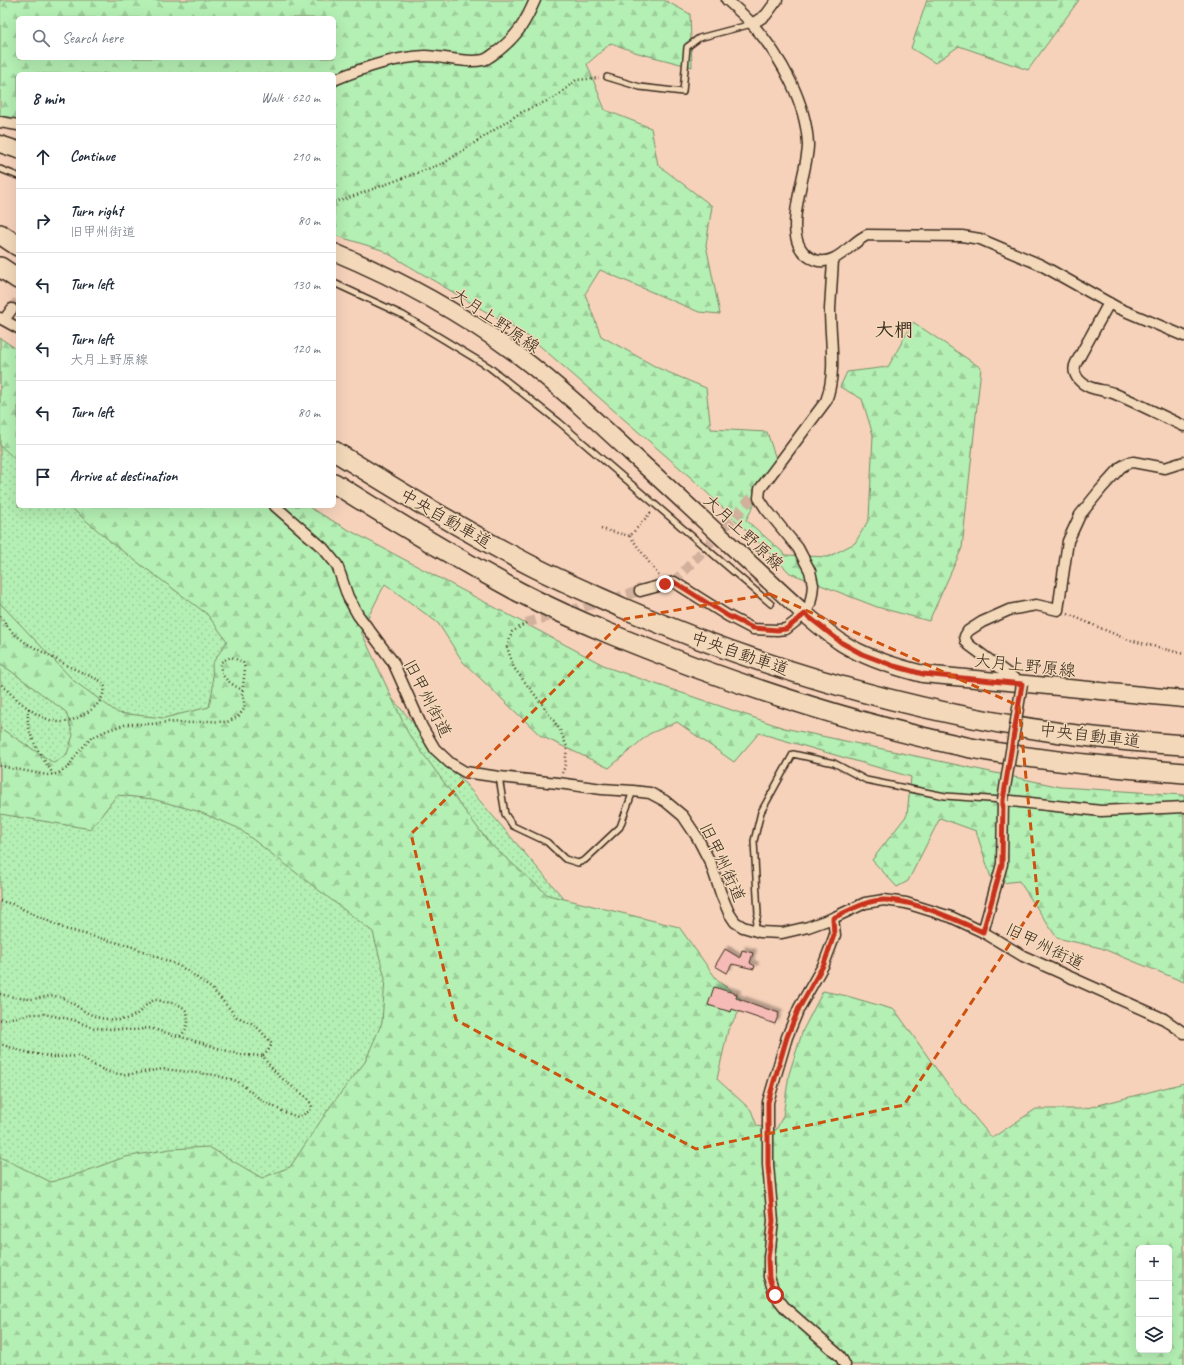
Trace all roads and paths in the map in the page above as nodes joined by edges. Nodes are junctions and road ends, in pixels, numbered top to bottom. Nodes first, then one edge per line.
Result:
1 (535, 0) edge
2 (727, 0) edge
3 (777, 0) edge
4 (752, 24) junction
5 (607, 77) joint
6 (336, 79) edge
7 (0, 122) edge
8 (16, 125) edge
9 (0, 144) edge
10 (16, 149) edge
11 (0, 169) edge
12 (16, 175) edge
13 (336, 201) edge
14 (0, 234) edge
15 (16, 245) edge
16 (336, 253) edge
17 (833, 260) junction
18 (0, 267) edge
19 (16, 278) edge
20 (336, 284) edge
21 (1109, 302) junction
22 (12, 309) tunnel mouth
23 (2, 319) edge
24 (16, 327) edge
25 (1184, 336) edge
26 (1184, 426) edge
27 (336, 452) edge
28 (1184, 462) edge
29 (336, 485) edge
30 (656, 506) junction
31 (277, 508) edge
32 (600, 529) dead end
33 (630, 536) junction
34 (665, 584) junction
35 (640, 591) tunnel mouth
36 (771, 604) dead end
37 (1058, 610) junction
38 (805, 614) junction
39 (0, 616) edge
40 (526, 623) tunnel mouth
41 (1184, 654) edge
42 (0, 683) edge
43 (1022, 684) junction
44 (242, 690) junction
45 (1184, 699) edge
46 (29, 708) junction
47 (1184, 745) edge
48 (0, 766) edge
49 (1184, 773) edge
50 (53, 774) junction
51 (499, 777) junction
52 (558, 783) junction
53 (633, 791) junction
54 (1003, 800) junction
55 (1184, 807) edge
56 (0, 901) edge
57 (833, 918) junction
58 (754, 931) junction
59 (983, 932) junction
60 (0, 994) edge
61 (0, 1020) edge
62 (1184, 1033) edge
63 (179, 1037) junction
64 (0, 1044) edge
65 (263, 1056) junction
66 (845, 1365) edge

1 - 6 street
2 - 4 street
3 - 4 street
4 - 5 lane
4 - 17 street
5 - 13 path
7 - 8 street
9 - 10 main road
11 - 12 lane
14 - 15 highway
16 - 38 main road, 大月上野原線
17 - 21 street
17 - 38 street
18 - 19 highway
20 - 30 lane
21 - 25 street
21 - 26 street
22 - 23 street
23 - 24 street
27 - 47 highway, 中央自動車道
28 - 37 street
29 - 49 highway, 中央自動車道
30 - 33 path
30 - 36 lane
31 - 51 street, 旧甲州街道
32 - 33 path
33 - 34 path
34 - 35 street
34 - 38 street
37 - 41 path
37 - 43 street
38 - 43 main road, 大月上野原線
39 - 46 path
40 - 52 path
42 - 46 path
43 - 45 main road, 大月上野原線
43 - 54 street, bridge
44 - 44 path
44 - 50 path
46 - 50 path
48 - 50 path
51 - 52 street, 旧甲州街道
51 - 53 lane
52 - 53 street, 旧甲州街道
53 - 58 street, 旧甲州街道
54 - 55 street
54 - 58 lane
54 - 59 street
56 - 65 path
57 - 58 street, 旧甲州街道
57 - 59 street, 旧甲州街道
57 - 66 street
59 - 62 street, 旧甲州街道
60 - 63 path
61 - 63 path
63 - 65 path
64 - 65 path

